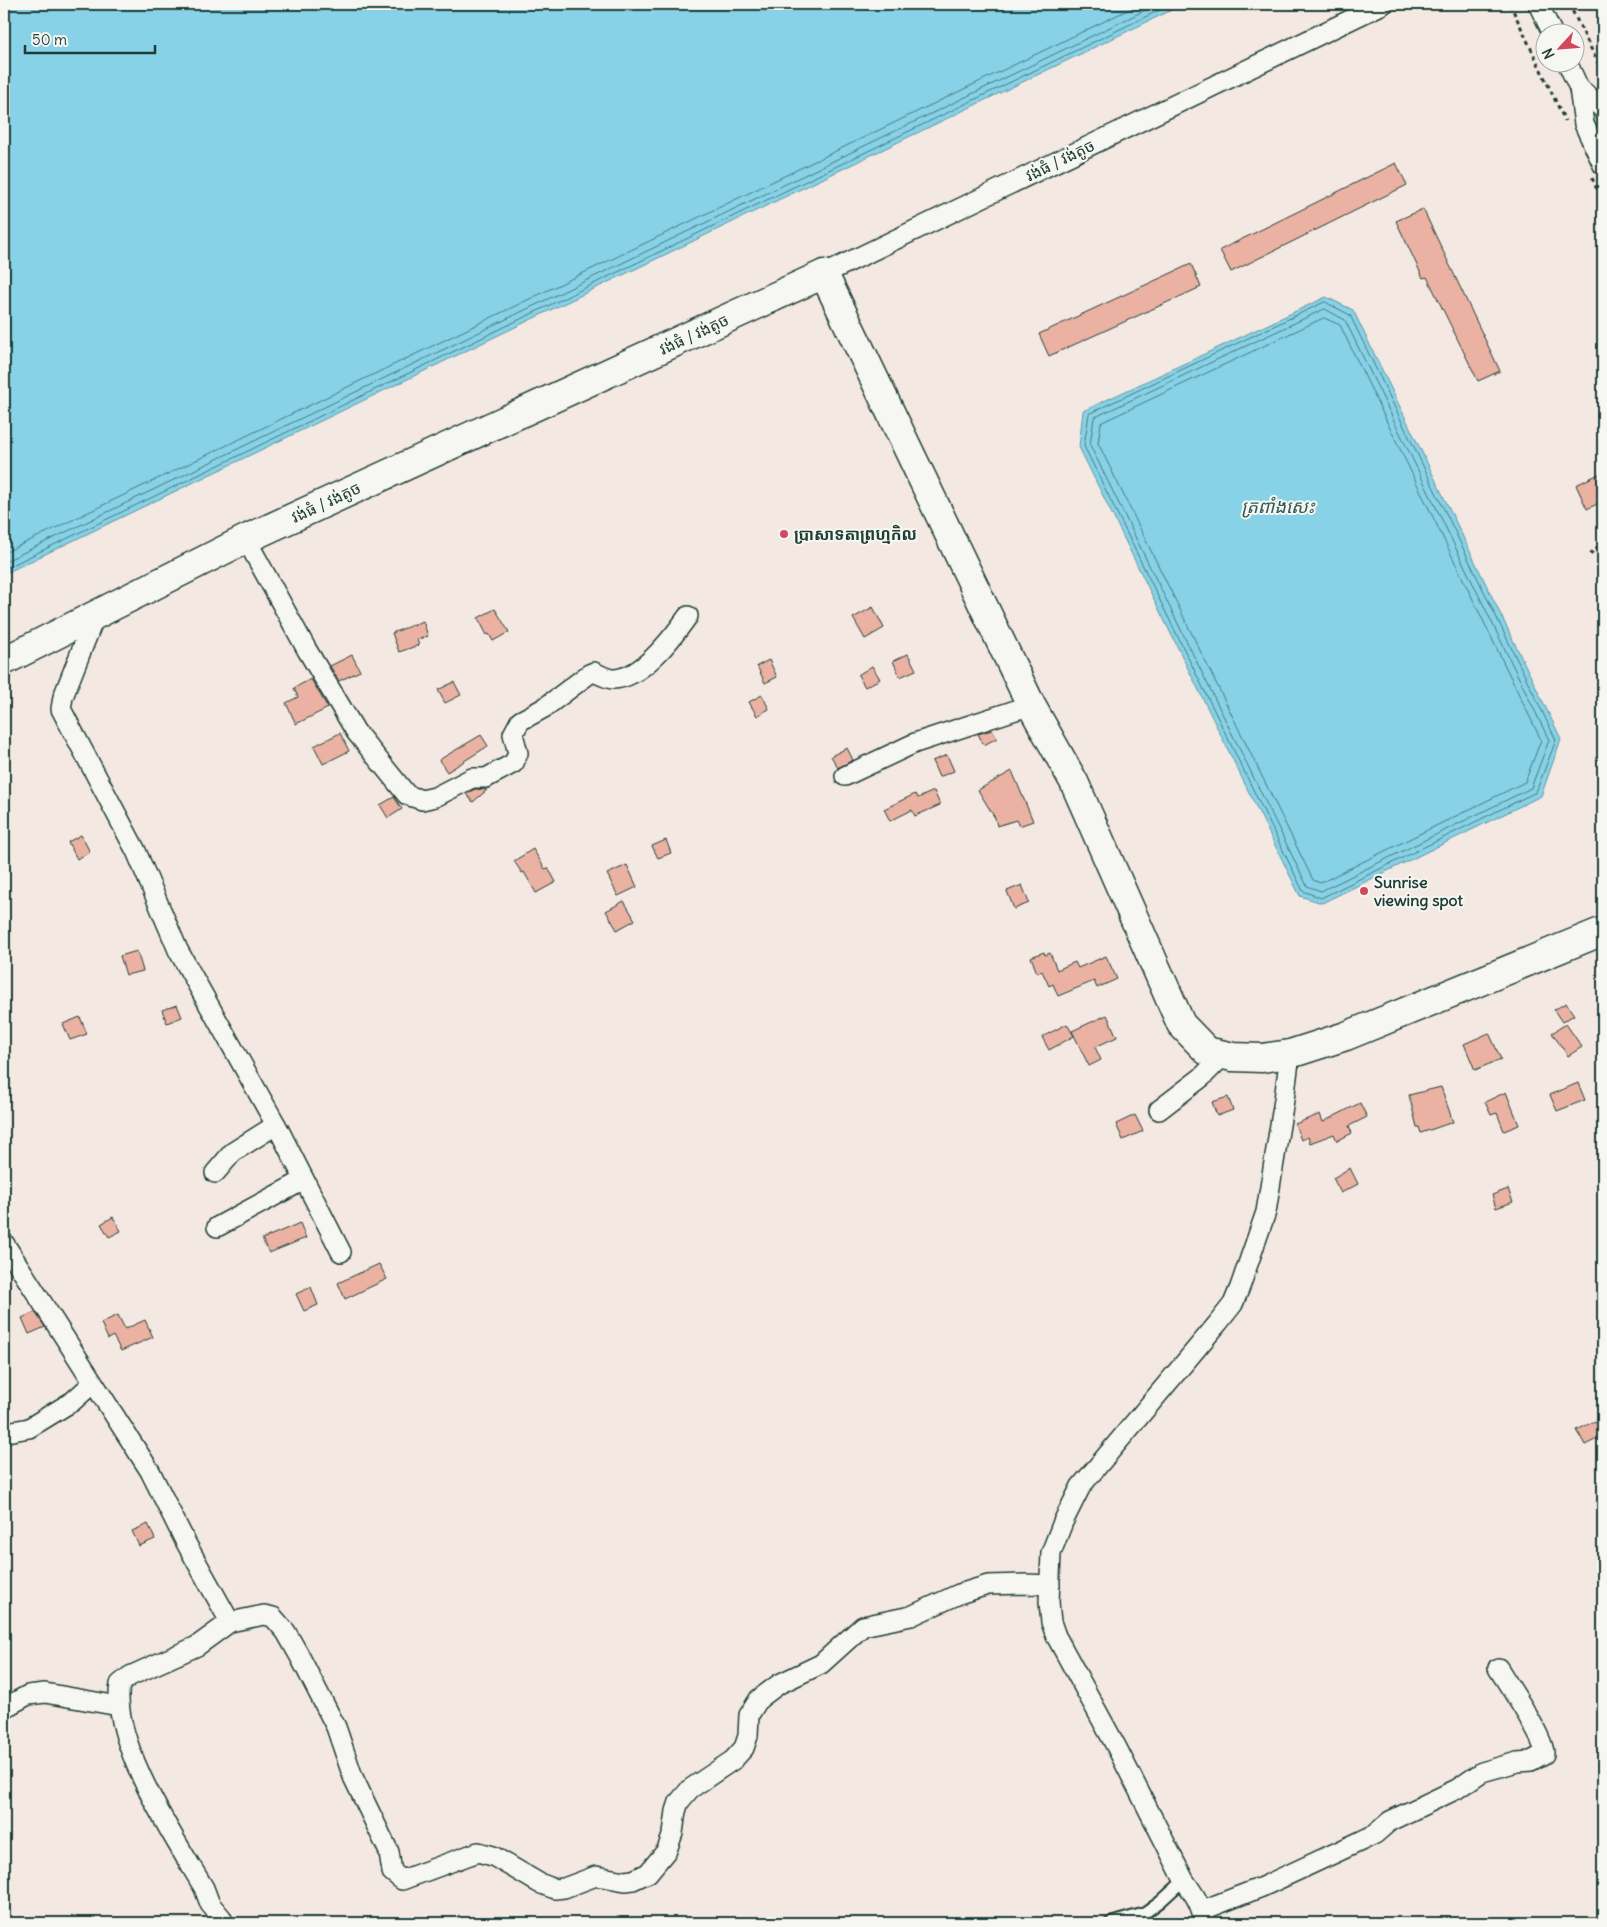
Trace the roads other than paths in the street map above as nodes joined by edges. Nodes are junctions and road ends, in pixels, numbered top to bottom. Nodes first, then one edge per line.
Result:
1 (1382, 4) edge
2 (1538, 4) edge
3 (1547, 22) edge
4 (1571, 72) edge
5 (1579, 88) junction
6 (1603, 109) edge
7 (1597, 170) edge
8 (824, 274) junction
9 (246, 539) junction
10 (95, 616) junction
11 (688, 616) dead end
12 (4, 661) edge
13 (1031, 705) junction
14 (845, 776) dead end
15 (1603, 931) edge
16 (1290, 1054) junction
17 (1224, 1055) junction
18 (1159, 1110) dead end
19 (276, 1125) junction
20 (215, 1173) dead end
21 (304, 1180) junction
22 (217, 1227) dead end
23 (4, 1243) edge
24 (342, 1252) dead end
25 (93, 1383) junction
26 (7, 1432) dead end
27 (1050, 1585) junction
28 (230, 1622) junction
29 (1498, 1668) dead end
30 (119, 1706) junction
31 (4, 1708) edge
32 (1184, 1880) junction
33 (1204, 1916) edge
34 (224, 1923) edge
35 (1110, 1923) edge

1 - 8 street, វង់ធំ / វង់តូច
2 - 3 street
4 - 5 street
5 - 6 street
5 - 7 street
8 - 9 main road, វង់ធំ / វង់តូច
8 - 13 main road
9 - 10 main road, វង់ធំ / វង់តូច
9 - 11 street
10 - 12 main road, វង់ធំ / វង់តូច
10 - 19 street
13 - 14 street
13 - 17 main road
15 - 16 main road
16 - 17 main road
16 - 27 street
17 - 18 street
19 - 20 street
19 - 21 street
21 - 22 street
21 - 24 street
23 - 25 street
25 - 26 street
25 - 28 street
27 - 28 street
27 - 32 street
28 - 30 street
29 - 33 street
30 - 31 street
30 - 34 street
32 - 33 street
32 - 35 lane

